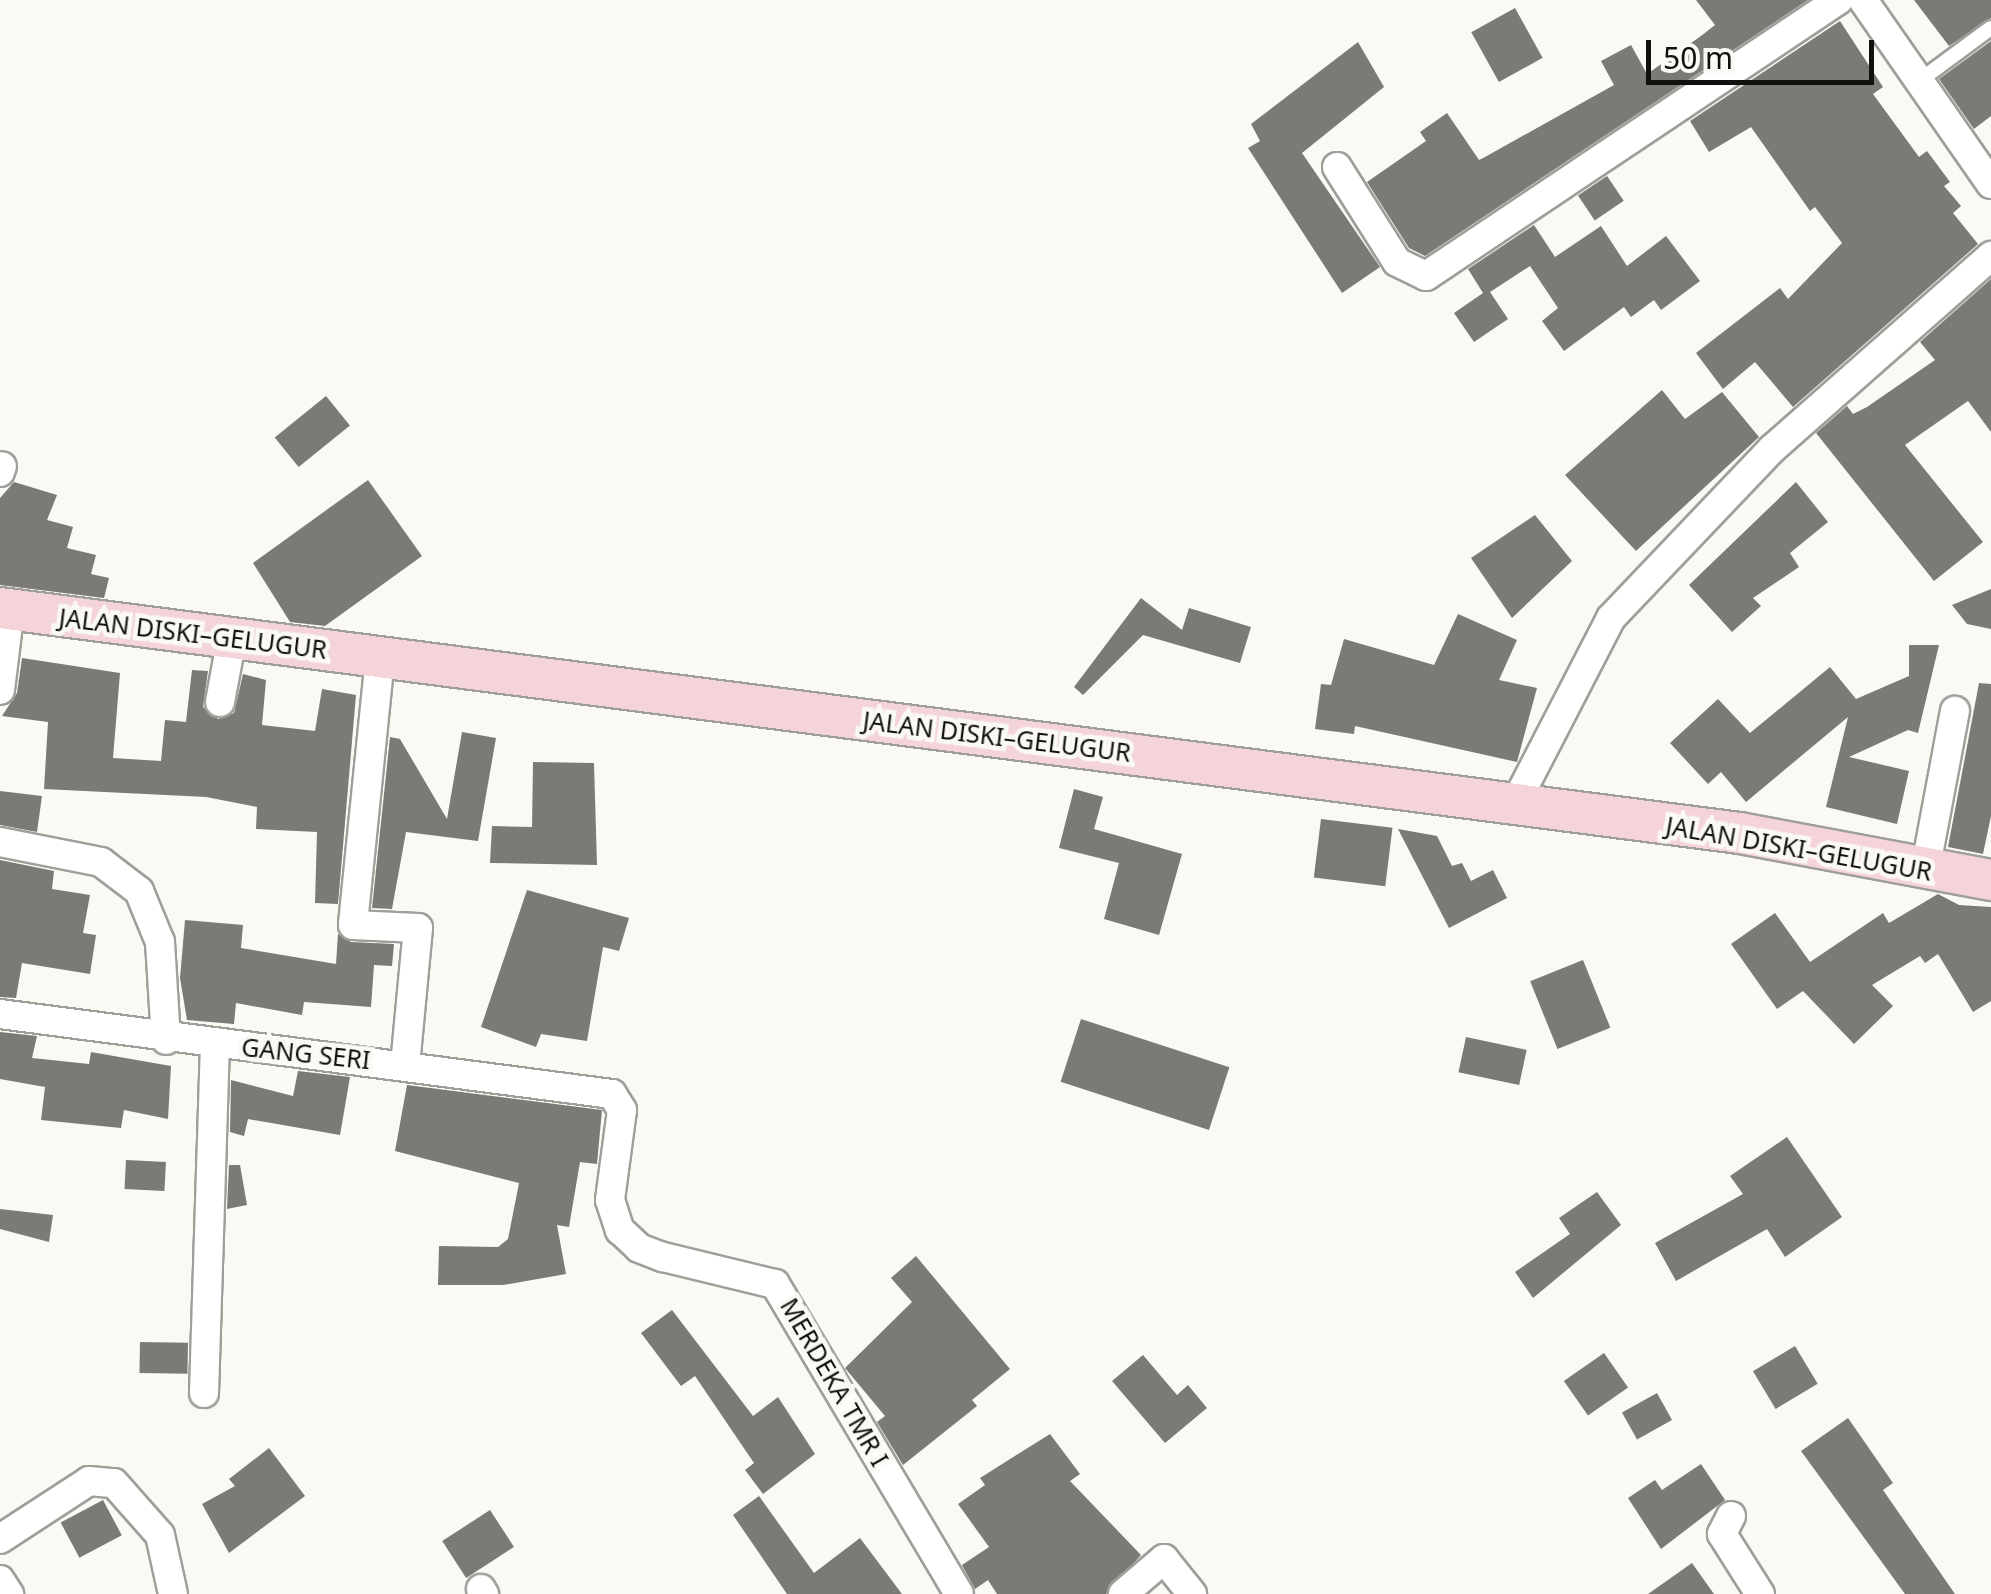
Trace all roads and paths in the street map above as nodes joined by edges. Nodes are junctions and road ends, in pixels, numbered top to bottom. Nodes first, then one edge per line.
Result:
1 (1839, 0) edge
2 (1863, 0) edge
3 (1991, 28) edge
4 (1919, 81) junction
5 (1336, 167) dead end
6 (1990, 180) edge
7 (1991, 256) edge
8 (5, 608) edge
9 (232, 636) junction
10 (380, 658) junction
11 (0, 690) edge
12 (220, 702) dead end
13 (1956, 711) dead end
14 (1515, 804) junction
15 (0, 842) edge
16 (1925, 871) junction
17 (1991, 880) edge
18 (0, 1014) edge
19 (166, 1040) junction
20 (215, 1042) junction
21 (405, 1064) junction
22 (612, 1094) joint
23 (204, 1393) dead end
24 (1731, 1516) dead end
25 (0, 1539) edge
26 (0, 1580) edge
27 (9, 1594) edge
28 (173, 1594) edge
29 (959, 1594) edge
30 (1123, 1594) edge
31 (1192, 1594) edge
32 (1760, 1594) edge

1 - 5 street
2 - 4 street
3 - 4 lane
4 - 6 street
7 - 14 street
8 - 9 main road, JALAN DISKI–GELUGUR
8 - 11 street
9 - 10 main road, JALAN DISKI–GELUGUR
9 - 12 street
10 - 14 main road, JALAN DISKI–GELUGUR
10 - 21 street
13 - 16 street
14 - 16 main road, JALAN DISKI–GELUGUR
15 - 19 street
16 - 17 main road, JALAN DISKI–GELUGUR
18 - 19 street, GANG SERI
19 - 20 street, GANG SERI
20 - 21 street, GANG SERI
20 - 23 street
21 - 22 street, GANG SERI
22 - 29 street, MERDEKA TMR I
24 - 32 street
25 - 28 street
26 - 27 street
30 - 31 street

